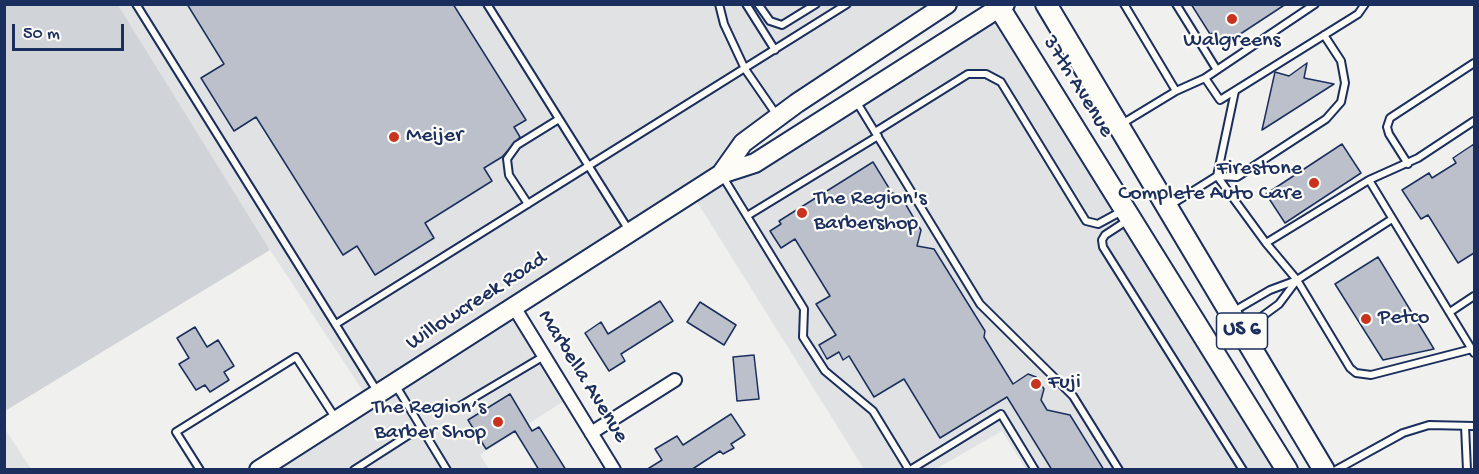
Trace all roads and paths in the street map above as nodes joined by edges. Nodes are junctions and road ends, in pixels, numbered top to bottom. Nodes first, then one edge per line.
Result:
1 (136, 4) edge
2 (487, 4) edge
3 (719, 4) edge
4 (746, 4) edge
5 (758, 4) edge
6 (816, 4) edge
7 (847, 4) edge
8 (947, 4) edge
9 (1047, 4) edge
10 (1124, 4) edge
11 (1176, 4) edge
12 (1315, 4) edge
13 (1365, 4) edge
14 (1000, 6) edge
15 (1324, 35) junction
16 (775, 50) junction
17 (1474, 63) edge
18 (745, 69) junction
19 (1217, 70) junction
20 (1205, 78) junction
21 (1176, 91) junction
22 (1235, 91) junction
23 (855, 99) junction
24 (778, 117) junction
25 (559, 119) junction
26 (1474, 121) edge
27 (1119, 126) junction
28 (877, 134) junction
29 (1408, 164) junction
30 (589, 166) junction
31 (721, 174) junction
32 (1217, 176) junction
33 (1369, 180) junction
34 (528, 204) junction
35 (1168, 206) junction
36 (1128, 214) junction
37 (747, 216) junction
38 (1392, 219) junction
39 (630, 232) junction
40 (1266, 243) junction
41 (1297, 280) junction
42 (1474, 296) edge
43 (514, 307) junction
44 (1450, 312) junction
45 (1231, 313) junction
46 (336, 324) junction
47 (1242, 331) junction
48 (1474, 351) edge
49 (544, 356) junction
50 (675, 380) dead end
51 (394, 383) junction
52 (378, 393) junction
53 (460, 406) dead end
54 (336, 420) junction
55 (1465, 426) junction
56 (1474, 426) edge
57 (421, 427) junction
58 (591, 433) junction
59 (260, 469) edge
60 (200, 470) edge
61 (354, 470) edge
62 (447, 470) edge
63 (614, 470) edge
64 (910, 470) edge
65 (1035, 470) edge
66 (1119, 470) edge
67 (1243, 470) edge
68 (1287, 470) edge
69 (1324, 470) edge
70 (1336, 470) edge
71 (1467, 470) edge

1 - 46 lane
2 - 25 lane
3 - 18 lane
4 - 16 lane
5 - 6 lane
7 - 16 lane
8 - 24 main road, Willowcreek Road
9 - 27 main road, 37th Avenue / US 6
10 - 21 lane
11 - 19 lane
12 - 19 lane
13 - 15 lane
14 - 23 main road, Willowcreek Road
14 - 36 main road, 37th Avenue / US 6
15 - 22 lane
15 - 32 lane
16 - 18 lane
17 - 29 lane
18 - 24 lane
18 - 30 lane
19 - 20 lane
20 - 21 lane
20 - 22 lane
21 - 27 lane
22 - 32 lane
23 - 28 lane
23 - 31 main road, Willowcreek Road
24 - 31 main road, Willowcreek Road
25 - 30 lane
25 - 34 lane
26 - 29 lane
27 - 35 main road, 37th Avenue / US 6
28 - 36 lane
28 - 37 lane
28 - 66 lane
29 - 33 lane
30 - 34 lane
30 - 39 lane
31 - 37 lane
31 - 39 main road, Willowcreek Road
32 - 35 lane
32 - 40 lane
33 - 38 lane
33 - 40 lane
34 - 46 lane
35 - 45 main road, 37th Avenue / US 6
36 - 67 lane
36 - 68 main road, 37th Avenue / US 6
37 - 64 lane
38 - 41 lane
38 - 44 lane
39 - 43 main road, Willowcreek Road
40 - 41 lane
41 - 45 lane
41 - 47 lane
41 - 48 lane
42 - 44 lane
43 - 49 street, Marbella Avenue
43 - 51 main road, Willowcreek Road
44 - 48 lane
45 - 47 main road, 37th Avenue / US 6
46 - 52 lane
47 - 69 main road, 37th Avenue / US 6
49 - 53 lane
49 - 58 street, Marbella Avenue
50 - 58 street
51 - 52 main road, Willowcreek Road
51 - 57 lane
52 - 54 main road, Willowcreek Road
54 - 59 main road, Willowcreek Road
54 - 60 lane
55 - 56 lane
55 - 70 lane
55 - 71 lane
57 - 61 lane
57 - 62 lane
58 - 63 street, Marbella Avenue
64 - 65 lane

